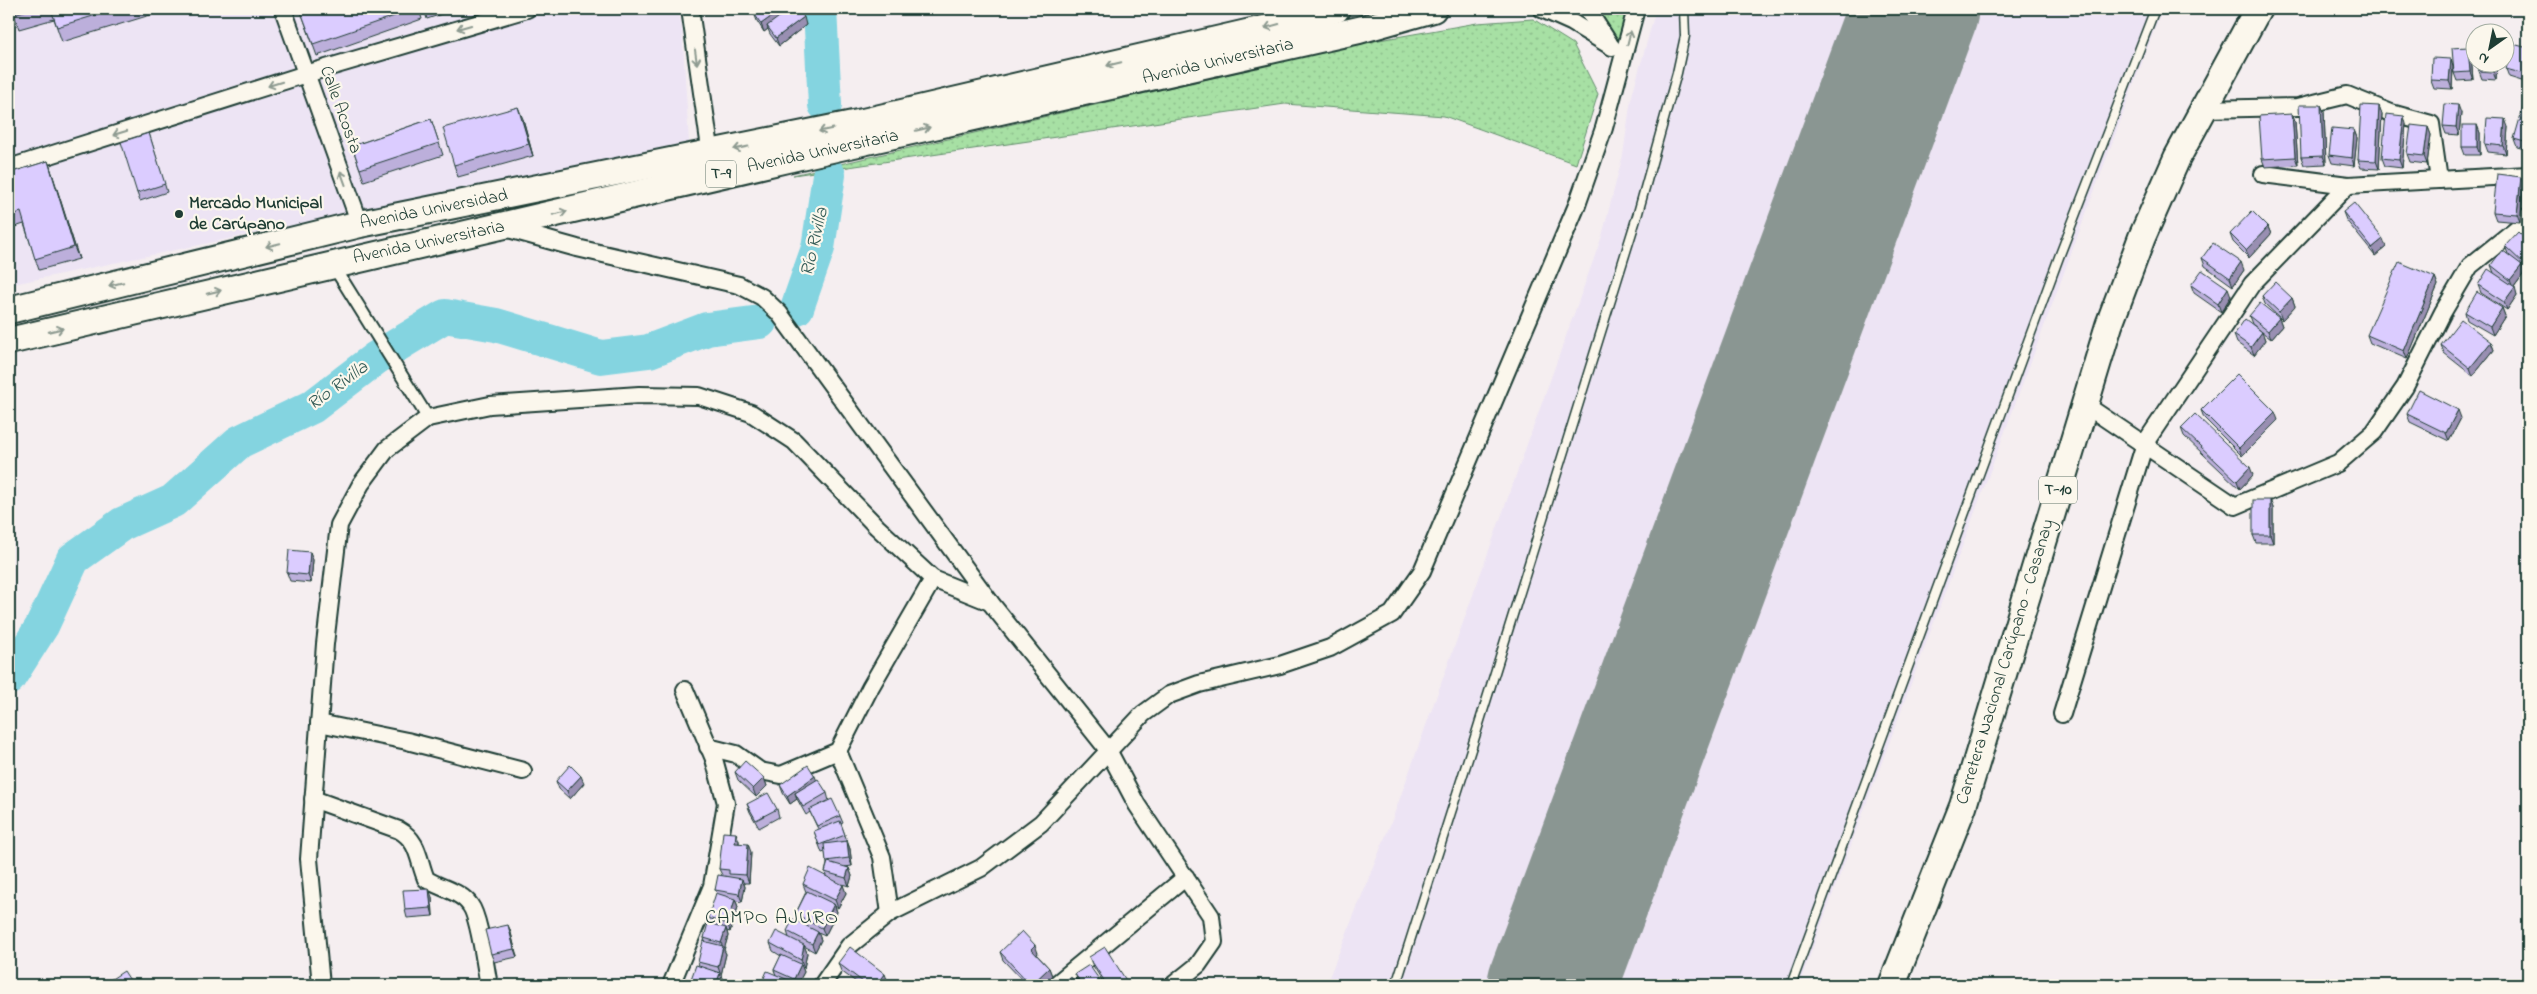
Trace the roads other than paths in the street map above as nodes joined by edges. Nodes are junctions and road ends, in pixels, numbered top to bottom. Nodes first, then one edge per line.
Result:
1 (283, 9) edge
2 (527, 9) edge
3 (690, 9) edge
4 (1336, 9) edge
5 (1433, 9) edge
6 (1542, 9) edge
7 (1587, 9) edge
8 (1636, 9) edge
9 (1684, 9) edge
10 (2155, 9) edge
11 (2258, 9) edge
12 (1612, 47) junction
13 (1622, 66) junction
14 (306, 74) junction
15 (2202, 108) junction
16 (863, 122) joint
17 (713, 165) junction
18 (9, 168) edge
19 (2263, 174) dead end
20 (2528, 176) edge
21 (2439, 180) junction
22 (2348, 185) junction
23 (2528, 216) edge
24 (360, 224) junction
25 (501, 227) junction
26 (332, 264) junction
27 (9, 310) edge
28 (9, 341) edge
29 (2084, 404) junction
30 (428, 418) junction
31 (2144, 443) junction
32 (933, 579) junction
33 (990, 602) junction
34 (685, 690) dead end
35 (2062, 714) dead end
36 (319, 723) junction
37 (708, 747) junction
38 (1108, 750) junction
39 (838, 751) junction
40 (524, 770) dead end
41 (313, 799) junction
42 (1186, 878) junction
43 (890, 913) junction
44 (321, 985) edge
45 (489, 985) edge
46 (671, 985) edge
47 (822, 985) edge
48 (1055, 985) edge
49 (1173, 985) edge
50 (1396, 985) edge
51 (1791, 985) edge
52 (1892, 985) edge

1 - 14 street, Calle Acosta
2 -> 14 street
3 -> 17 street
4 -> 16 highway, Avenida Universitaria / T-9
17 -> 5 highway, Avenida Universitaria / T-9
6 - 12 street
7 - 12 street
13 -> 8 street
9 - 50 lane
10 - 51 lane
11 - 15 highway, Carretera Nacional Carúpano - Casanay / T-10
12 - 13 street
13 - 38 street
14 -> 18 street
24 -> 14 street, Calle Acosta
15 - 21 street
15 - 29 highway, Carretera Nacional Carúpano - Casanay / T-10
16 -> 17 highway, Avenida Universidad / T-9
17 - 24 highway, Avenida Universidad / T-9
25 -> 17 highway, Avenida Universitaria / T-9
19 - 22 street
20 - 21 street
21 - 22 street
22 - 31 street
23 - 31 street
24 -> 27 highway, Avenida Universidad / T-9
25 - 26 highway, Avenida Universitaria / T-9
25 - 33 street
28 -> 26 highway, Avenida Universitaria / T-9
26 - 30 street
29 - 31 street
29 - 52 highway, Carretera Nacional Carúpano - Casanay / T-10
30 - 32 street
30 - 36 street
31 - 35 street
32 - 33 street
32 - 39 street
33 - 38 street
34 - 37 street
36 - 40 street
36 - 41 street
37 - 39 street
37 - 46 street
38 - 42 street
38 - 43 street
39 - 43 street
41 - 44 street
41 - 45 street
42 - 48 street
42 - 49 street
43 - 47 street

